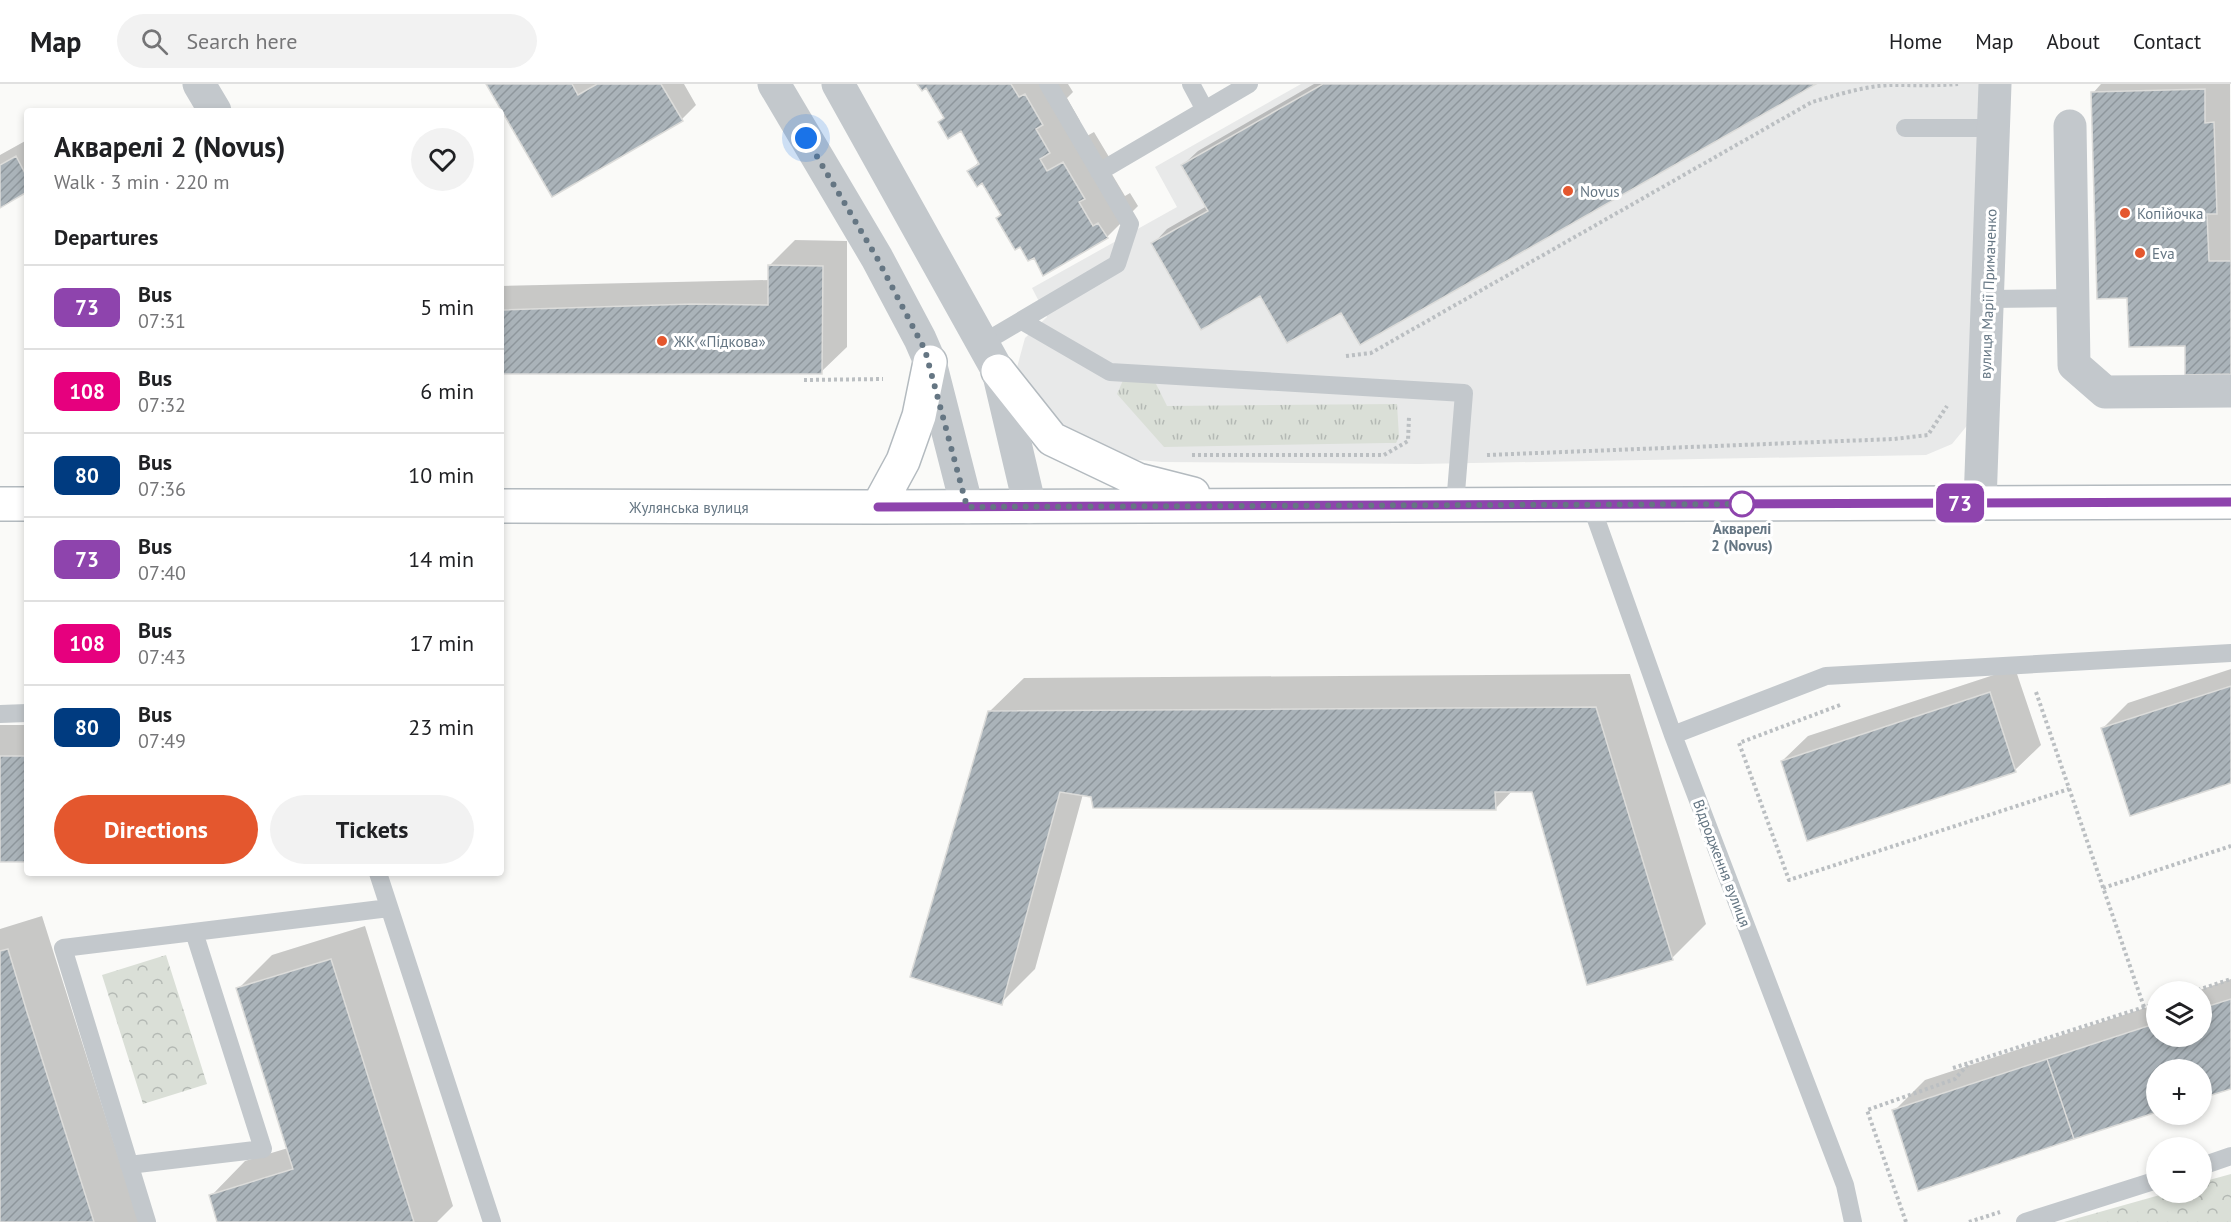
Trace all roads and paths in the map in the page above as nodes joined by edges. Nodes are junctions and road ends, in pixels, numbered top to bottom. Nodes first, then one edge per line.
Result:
1 (200, 84) edge
2 (774, 84) edge
3 (838, 84) edge
4 (1048, 84) edge
5 (1191, 84) edge
6 (1249, 84) edge
7 (1958, 84) edge
8 (1995, 84) edge
9 (213, 108) edge
10 (1205, 110) junction
11 (2070, 126) dead end
12 (1905, 128) dead end
13 (1995, 128) junction
14 (1099, 172) junction
15 (2073, 298) junction
16 (1988, 299) junction
17 (1022, 321) junction
18 (983, 342) junction
19 (1340, 357) dead end
20 (930, 362) junction
21 (999, 371) junction
22 (883, 379) dead end
23 (804, 380) dead end
24 (1404, 389) junction
25 (2231, 391) edge
26 (1949, 404) dead end
27 (1184, 455) dead end
28 (1459, 456) junction
29 (2231, 502) edge
30 (1980, 503) junction
31 (0, 504) edge
32 (24, 504) edge
33 (1455, 505) junction
34 (1591, 505) junction
35 (504, 506) edge
36 (1238, 506) junction
37 (878, 507) junction
38 (967, 507) junction
39 (1030, 507) junction
40 (2231, 653) edge
41 (2033, 683) dead end
42 (1850, 701) dead end
43 (24, 713) edge
44 (0, 714) edge
45 (1673, 735) junction
46 (2069, 789) junction
47 (2231, 846) edge
48 (379, 876) edge
49 (2103, 888) junction
50 (389, 908) junction
51 (194, 932) junction
52 (2231, 979) edge
53 (2212, 985) edge
54 (2144, 1006) joint
55 (1970, 1062) junction
56 (1953, 1068) dead end
57 (2231, 1156) edge
58 (2212, 1163) edge
59 (129, 1165) junction
60 (2146, 1184) edge
61 (147, 1222) edge
62 (492, 1222) edge
63 (1853, 1222) edge
64 (1906, 1222) edge
65 (2025, 1222) edge

1 - 9 street
2 - 20 street
3 - 18 street
4 - 14 lane
5 - 10 lane
6 - 10 lane
7 - 19 path
8 - 13 street, вулиця Марії Примаченко
10 - 14 lane
11 - 15 street
12 - 13 lane
13 - 16 street, вулиця Марії Примаченко
14 - 17 lane
15 - 16 lane
15 - 25 street
16 - 30 street, вулиця Марії Примаченко
17 - 18 lane
17 - 24 lane
18 - 21 street
20 - 37 main road
20 - 38 street
21 - 36 main road
21 - 39 street
22 - 23 path
24 - 27 path
24 - 28 lane
26 - 28 path
28 - 33 lane
29 - 30 main road
30 - 34 main road
31 - 32 main road
33 - 34 main road
33 - 36 main road
34 - 45 lane, Відродження вулиця
35 - 37 main road, Жулянська вулиця
36 - 39 main road, Жулянська вулиця
37 - 38 main road, Жулянська вулиця
38 - 39 main road, Жулянська вулиця
40 - 45 lane
41 - 46 path
42 - 46 path
43 - 44 lane
45 - 63 lane, Відродження вулиця
46 - 49 path
47 - 49 path
48 - 50 lane
49 - 54 path
50 - 51 lane
50 - 62 lane
51 - 59 lane
51 - 59 lane
52 - 53 path
54 - 55 path
55 - 56 path
55 - 64 path
57 - 58 lane
59 - 61 lane
60 - 65 lane

